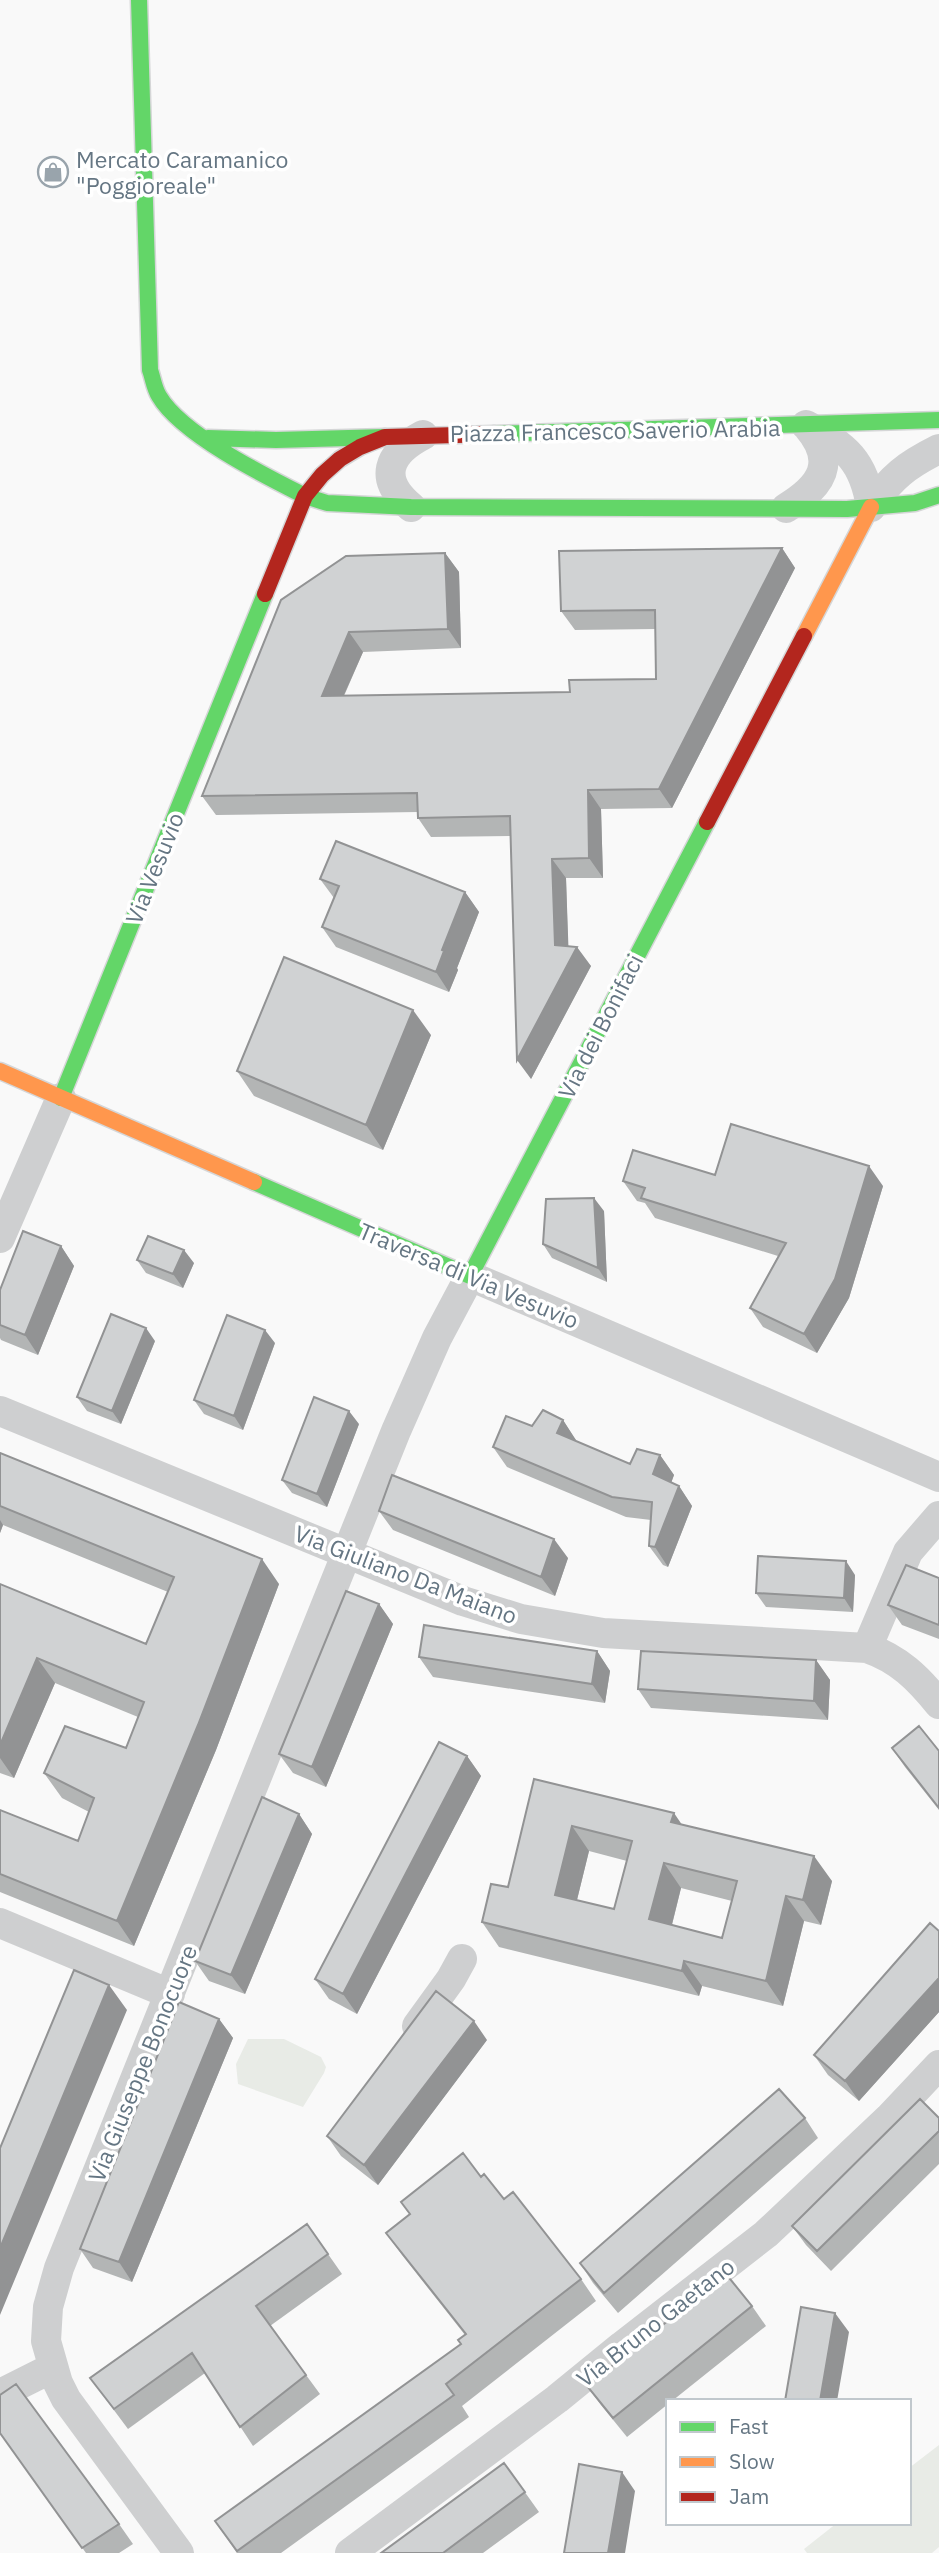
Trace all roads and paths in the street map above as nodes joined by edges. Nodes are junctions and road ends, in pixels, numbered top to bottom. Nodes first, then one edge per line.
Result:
1 (139, 0) edge
2 (939, 420) edge
3 (806, 425) junction
4 (424, 435) junction
5 (385, 437) junction
6 (206, 438) junction
7 (939, 449) edge
8 (939, 495) edge
9 (305, 496) junction
10 (871, 507) junction
11 (411, 508) junction
12 (786, 508) junction
13 (0, 1071) edge
14 (61, 1098) junction
15 (0, 1238) edge
16 (470, 1276) junction
17 (0, 1411) edge
18 (939, 1477) edge
19 (939, 1516) edge
20 (346, 1553) junction
21 (867, 1648) junction
22 (939, 1704) edge
23 (0, 1923) edge
24 (462, 1959) dead end
25 (170, 1993) junction
26 (410, 2036) edge
27 (939, 2065) edge
28 (52, 2368) junction
29 (0, 2394) edge
30 (179, 2553) edge
31 (350, 2553) edge

1 - 6 main road
2 - 3 main road, Piazza Francesco Saverio Arabia
3 - 4 main road, Piazza Francesco Saverio Arabia
3 - 10 street, Piazza Francesco Saverio Arabia
3 - 12 street, Piazza Francesco Saverio Arabia
4 - 5 main road, Piazza Francesco Saverio Arabia
4 - 11 street, Piazza Francesco Saverio Arabia
5 - 6 main road, Piazza Francesco Saverio Arabia
5 - 9 main road, Via Vesuvio
6 - 9 main road
7 - 10 street
8 - 10 main road
9 - 11 main road
9 - 14 main road, Via Vesuvio
10 - 12 main road
10 - 16 main road, Via dei Bonifaci
11 - 12 main road
13 - 14 main road, Traversa di Via Vesuvio
14 - 15 street, Via Vesuvio
14 - 16 main road, Traversa di Via Vesuvio
16 - 18 street, Traversa di Via Vesuvio
16 - 20 street, Via dei Bonifaci
17 - 20 street, Via Giuliano Da Maiano
19 - 21 street
20 - 21 street, Via Giuliano Da Maiano
20 - 25 street, Via Giuseppe Bonocuore
21 - 22 street, Via Giuliano Da Maiano
23 - 25 street
24 - 26 street
25 - 28 street, Via Giuseppe Bonocuore
27 - 31 street, Via Bruno Gaetano
28 - 29 street
28 - 30 street, Via Giuseppe Bonocuore

